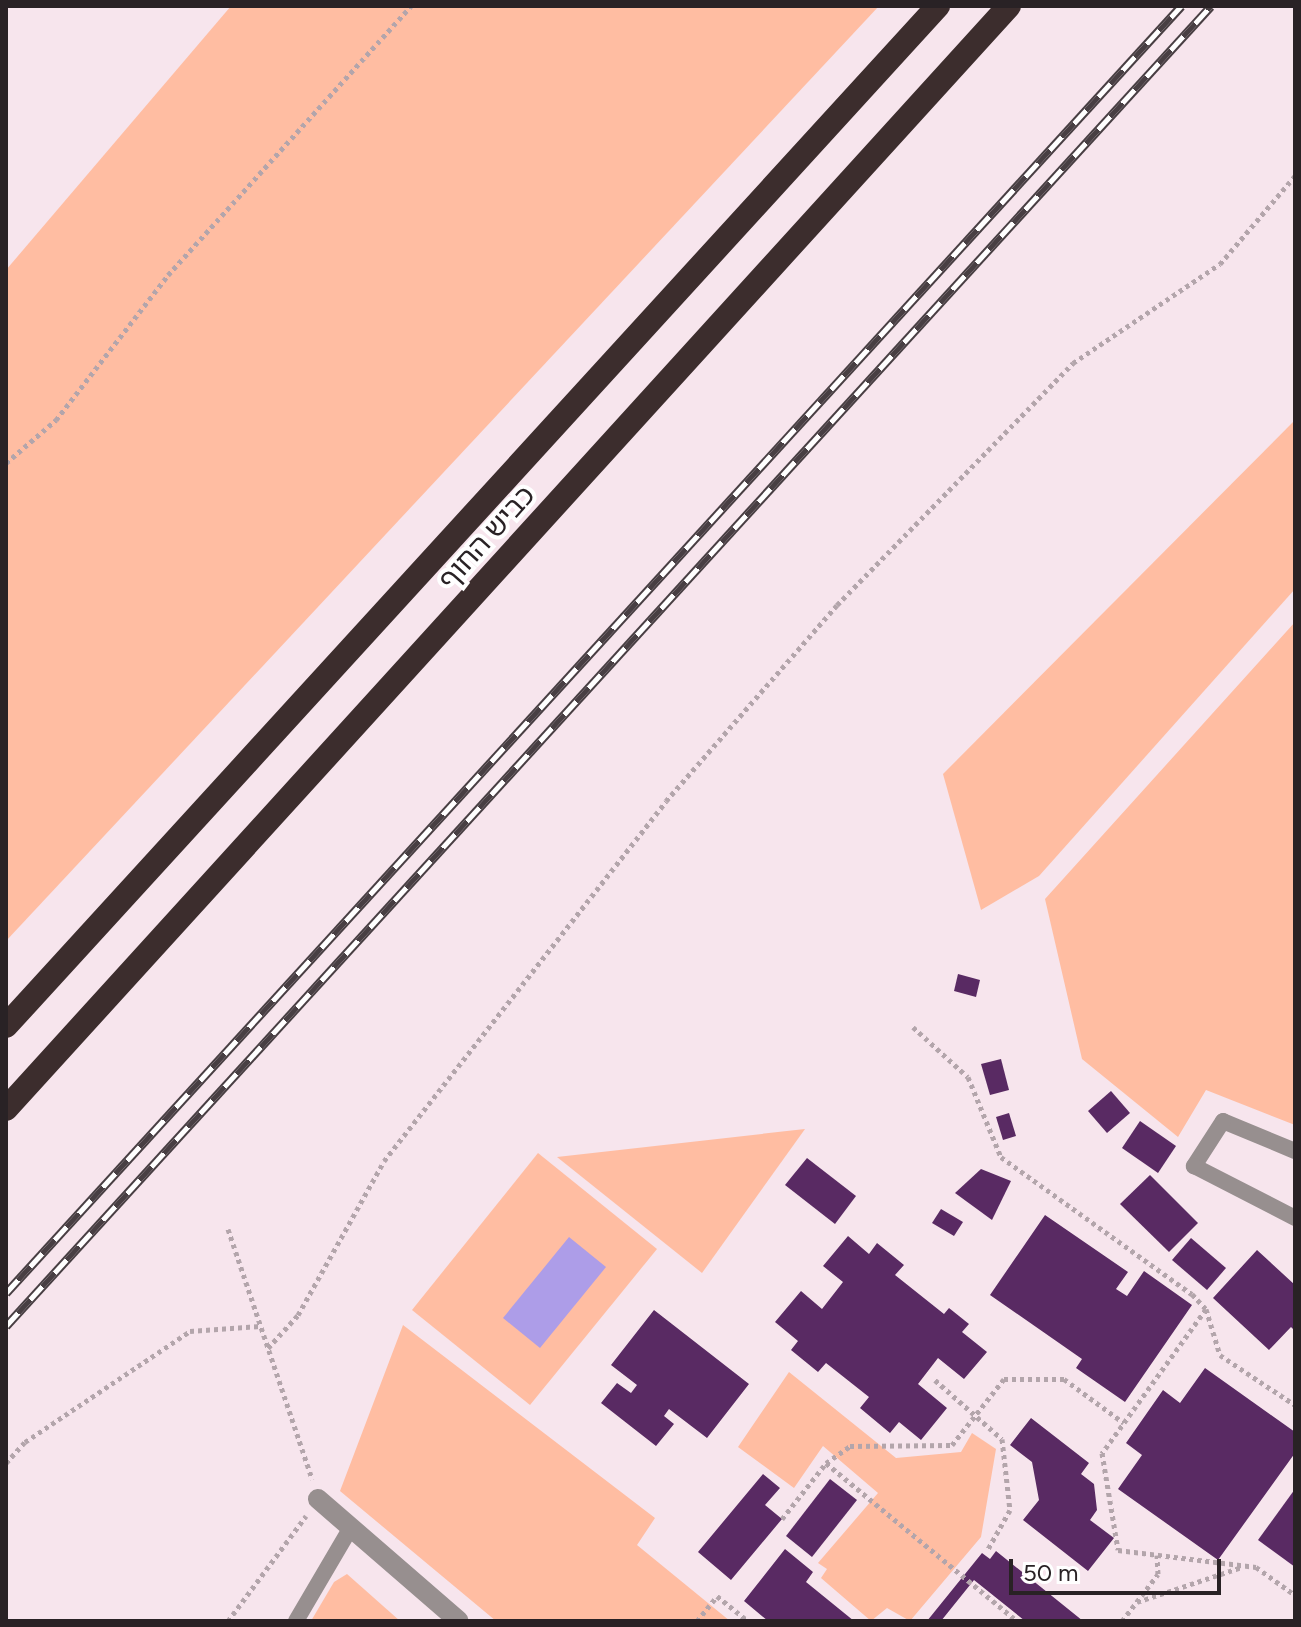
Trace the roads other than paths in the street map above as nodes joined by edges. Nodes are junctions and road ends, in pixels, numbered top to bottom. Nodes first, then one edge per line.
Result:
1 (938, 6) edge
2 (1009, 6) edge
3 (6, 1026) edge
4 (6, 1109) edge
5 (1295, 1151) edge
6 (1295, 1218) edge
7 (318, 1499) road end
8 (350, 1529) junction
9 (296, 1621) edge
10 (459, 1621) edge

1 - 3 highway, כביש החוף
2 - 4 highway, כביש החוף
5 - 6 lane
7 - 8 street
8 - 9 lane
8 - 10 street

